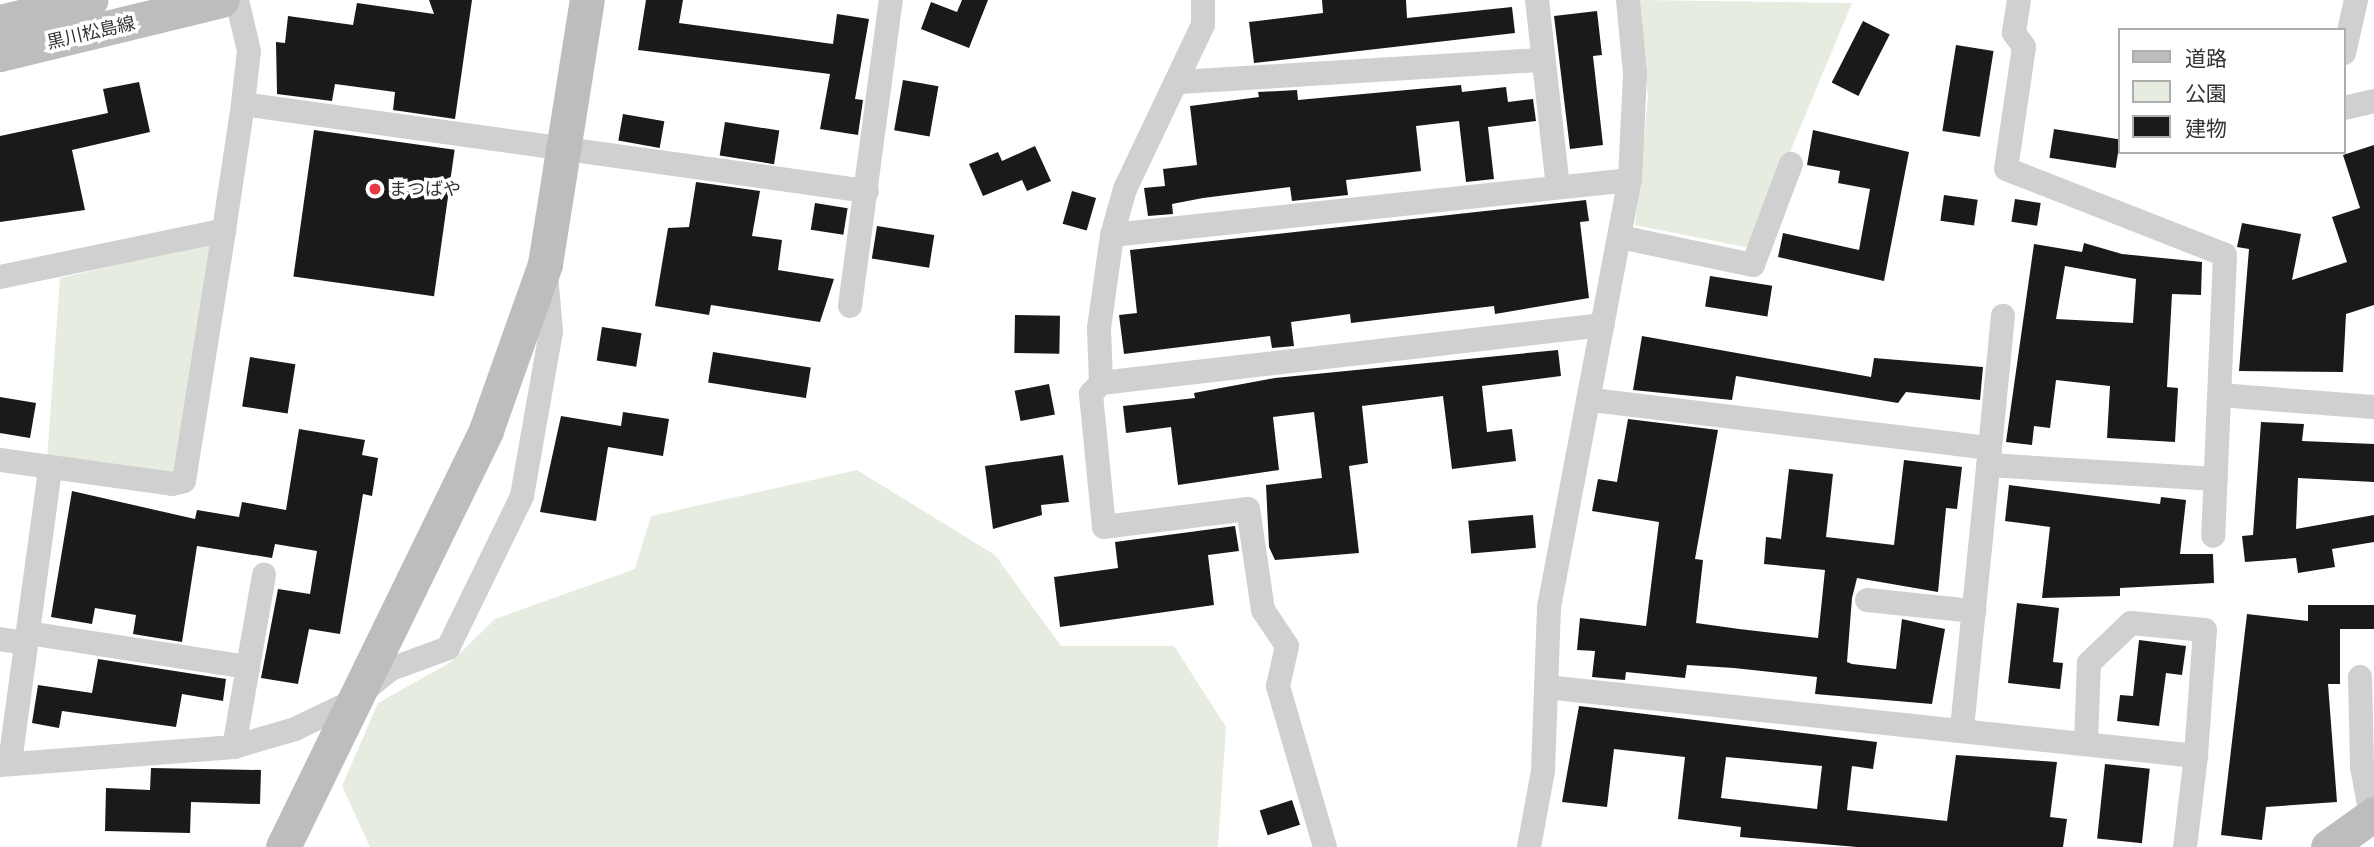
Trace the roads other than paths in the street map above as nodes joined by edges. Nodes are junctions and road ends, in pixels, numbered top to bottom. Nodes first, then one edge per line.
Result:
1 (90, 0) edge
2 (222, 0) edge
3 (237, 0) edge
4 (587, 0) edge
5 (891, 0) edge
6 (1203, 0) edge
7 (1536, 0) edge
8 (1628, 0) edge
9 (2019, 0) edge
10 (2356, 0) edge
11 (0, 22) edge
12 (2346, 44) edge
13 (0, 54) edge
14 (1543, 60) junction
15 (1180, 82) junction
16 (2374, 101) edge
17 (243, 104) junction
18 (2346, 108) edge
19 (566, 152) junction
20 (1791, 164) dead end
21 (1630, 180) junction
22 (1558, 187) junction
23 (867, 191) junction
24 (224, 230) junction
25 (1112, 235) junction
26 (1620, 236) junction
27 (545, 264) junction
28 (0, 277) edge
29 (850, 306) dead end
30 (2003, 316) dead end
31 (1603, 325) junction
32 (1101, 383) junction
33 (2220, 396) junction
34 (1592, 400) junction
35 (2374, 407) edge
36 (1989, 456) junction
37 (0, 460) edge
38 (50, 469) junction
39 (2216, 479) junction
40 (2213, 536) dead end
41 (264, 575) dead end
42 (1867, 600) dead end
43 (1974, 611) junction
44 (27, 638) junction
45 (0, 639) edge
46 (248, 667) junction
47 (2360, 677) dead end
48 (1546, 687) junction
49 (349, 703) junction
50 (1962, 729) junction
51 (2086, 743) junction
52 (234, 747) junction
53 (2196, 756) junction
54 (5, 764) edge
55 (2373, 815) edge
56 (283, 847) edge
57 (1325, 847) edge
58 (1529, 847) edge
59 (2185, 847) edge
60 (2328, 847) edge

1 - 11 street, 黒川松島線
2 - 13 street, 黒川松島線
3 - 17 street
4 - 19 street
5 - 23 street
6 - 15 street
7 - 14 street
8 - 21 street
9 - 33 street
10 - 12 street
14 - 15 street
14 - 22 street
15 - 25 street
16 - 18 street
17 - 19 street
17 - 24 street
19 - 23 street
19 - 27 street
20 - 26 street
21 - 22 street
21 - 26 street
22 - 25 street
23 - 29 street
24 - 28 street
24 - 38 street
25 - 32 street
26 - 31 street
27 - 49 street
27 - 49 street
30 - 36 street
31 - 32 street
31 - 34 street
32 - 57 street
33 - 35 street
33 - 39 street
34 - 36 street
34 - 48 street
36 - 39 street
36 - 43 street
37 - 38 street
38 - 44 street
39 - 40 street
41 - 46 street
42 - 43 street
43 - 50 street
44 - 45 street
44 - 46 street
44 - 54 street
46 - 52 street
47 - 55 street
48 - 50 street
48 - 58 street
49 - 52 street
49 - 56 street
50 - 51 street
51 - 53 street
51 - 53 street
52 - 54 street
53 - 59 street
55 - 60 street

